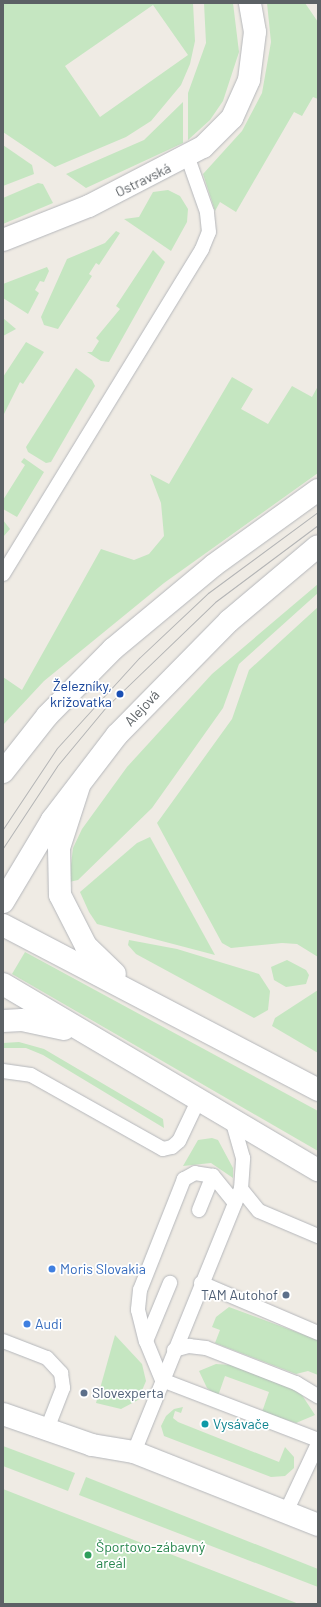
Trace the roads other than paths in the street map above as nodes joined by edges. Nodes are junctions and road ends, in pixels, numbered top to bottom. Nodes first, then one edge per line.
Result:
1 (250, 3) edge
2 (188, 158) junction
3 (3, 240) edge
4 (318, 490) edge
5 (318, 546) edge
6 (3, 574) edge
7 (3, 772) edge
8 (82, 778) junction
9 (3, 902) edge
10 (3, 925) edge
11 (3, 984) edge
12 (139, 994) junction
13 (3, 1021) edge
14 (99, 1042) junction
15 (3, 1071) edge
16 (318, 1090) edge
17 (198, 1101) junction
18 (233, 1122) junction
19 (318, 1170) edge
20 (214, 1176) junction
21 (242, 1189) junction
22 (235, 1204) junction
23 (200, 1210) dead end
24 (318, 1236) edge
25 (170, 1283) dead end
26 (201, 1283) junction
27 (318, 1333) edge
28 (3, 1341) edge
29 (146, 1341) junction
30 (174, 1350) junction
31 (162, 1380) junction
32 (318, 1396) edge
33 (3, 1414) edge
34 (47, 1429) junction
35 (318, 1440) edge
36 (318, 1444) edge
37 (134, 1452) junction
38 (285, 1514) junction
39 (318, 1525) edge

1 - 2 street, Ostravská
2 - 3 street, Ostravská
2 - 6 lane
4 - 7 street
5 - 8 street, Alejová
8 - 9 street, Alejová
8 - 12 street
10 - 12 street
11 - 14 street
12 - 16 street
13 - 14 street
14 - 17 street
15 - 17 lane
17 - 18 street
18 - 19 street
18 - 21 lane
20 - 22 lane
20 - 23 lane
20 - 29 lane
21 - 22 lane
21 - 24 lane
22 - 26 lane
25 - 29 lane
26 - 27 lane
26 - 30 lane
28 - 34 lane
29 - 31 lane
30 - 31 lane
30 - 32 lane
31 - 35 lane
31 - 37 lane
33 - 34 street
34 - 37 street
36 - 38 lane
37 - 38 street
38 - 39 street

